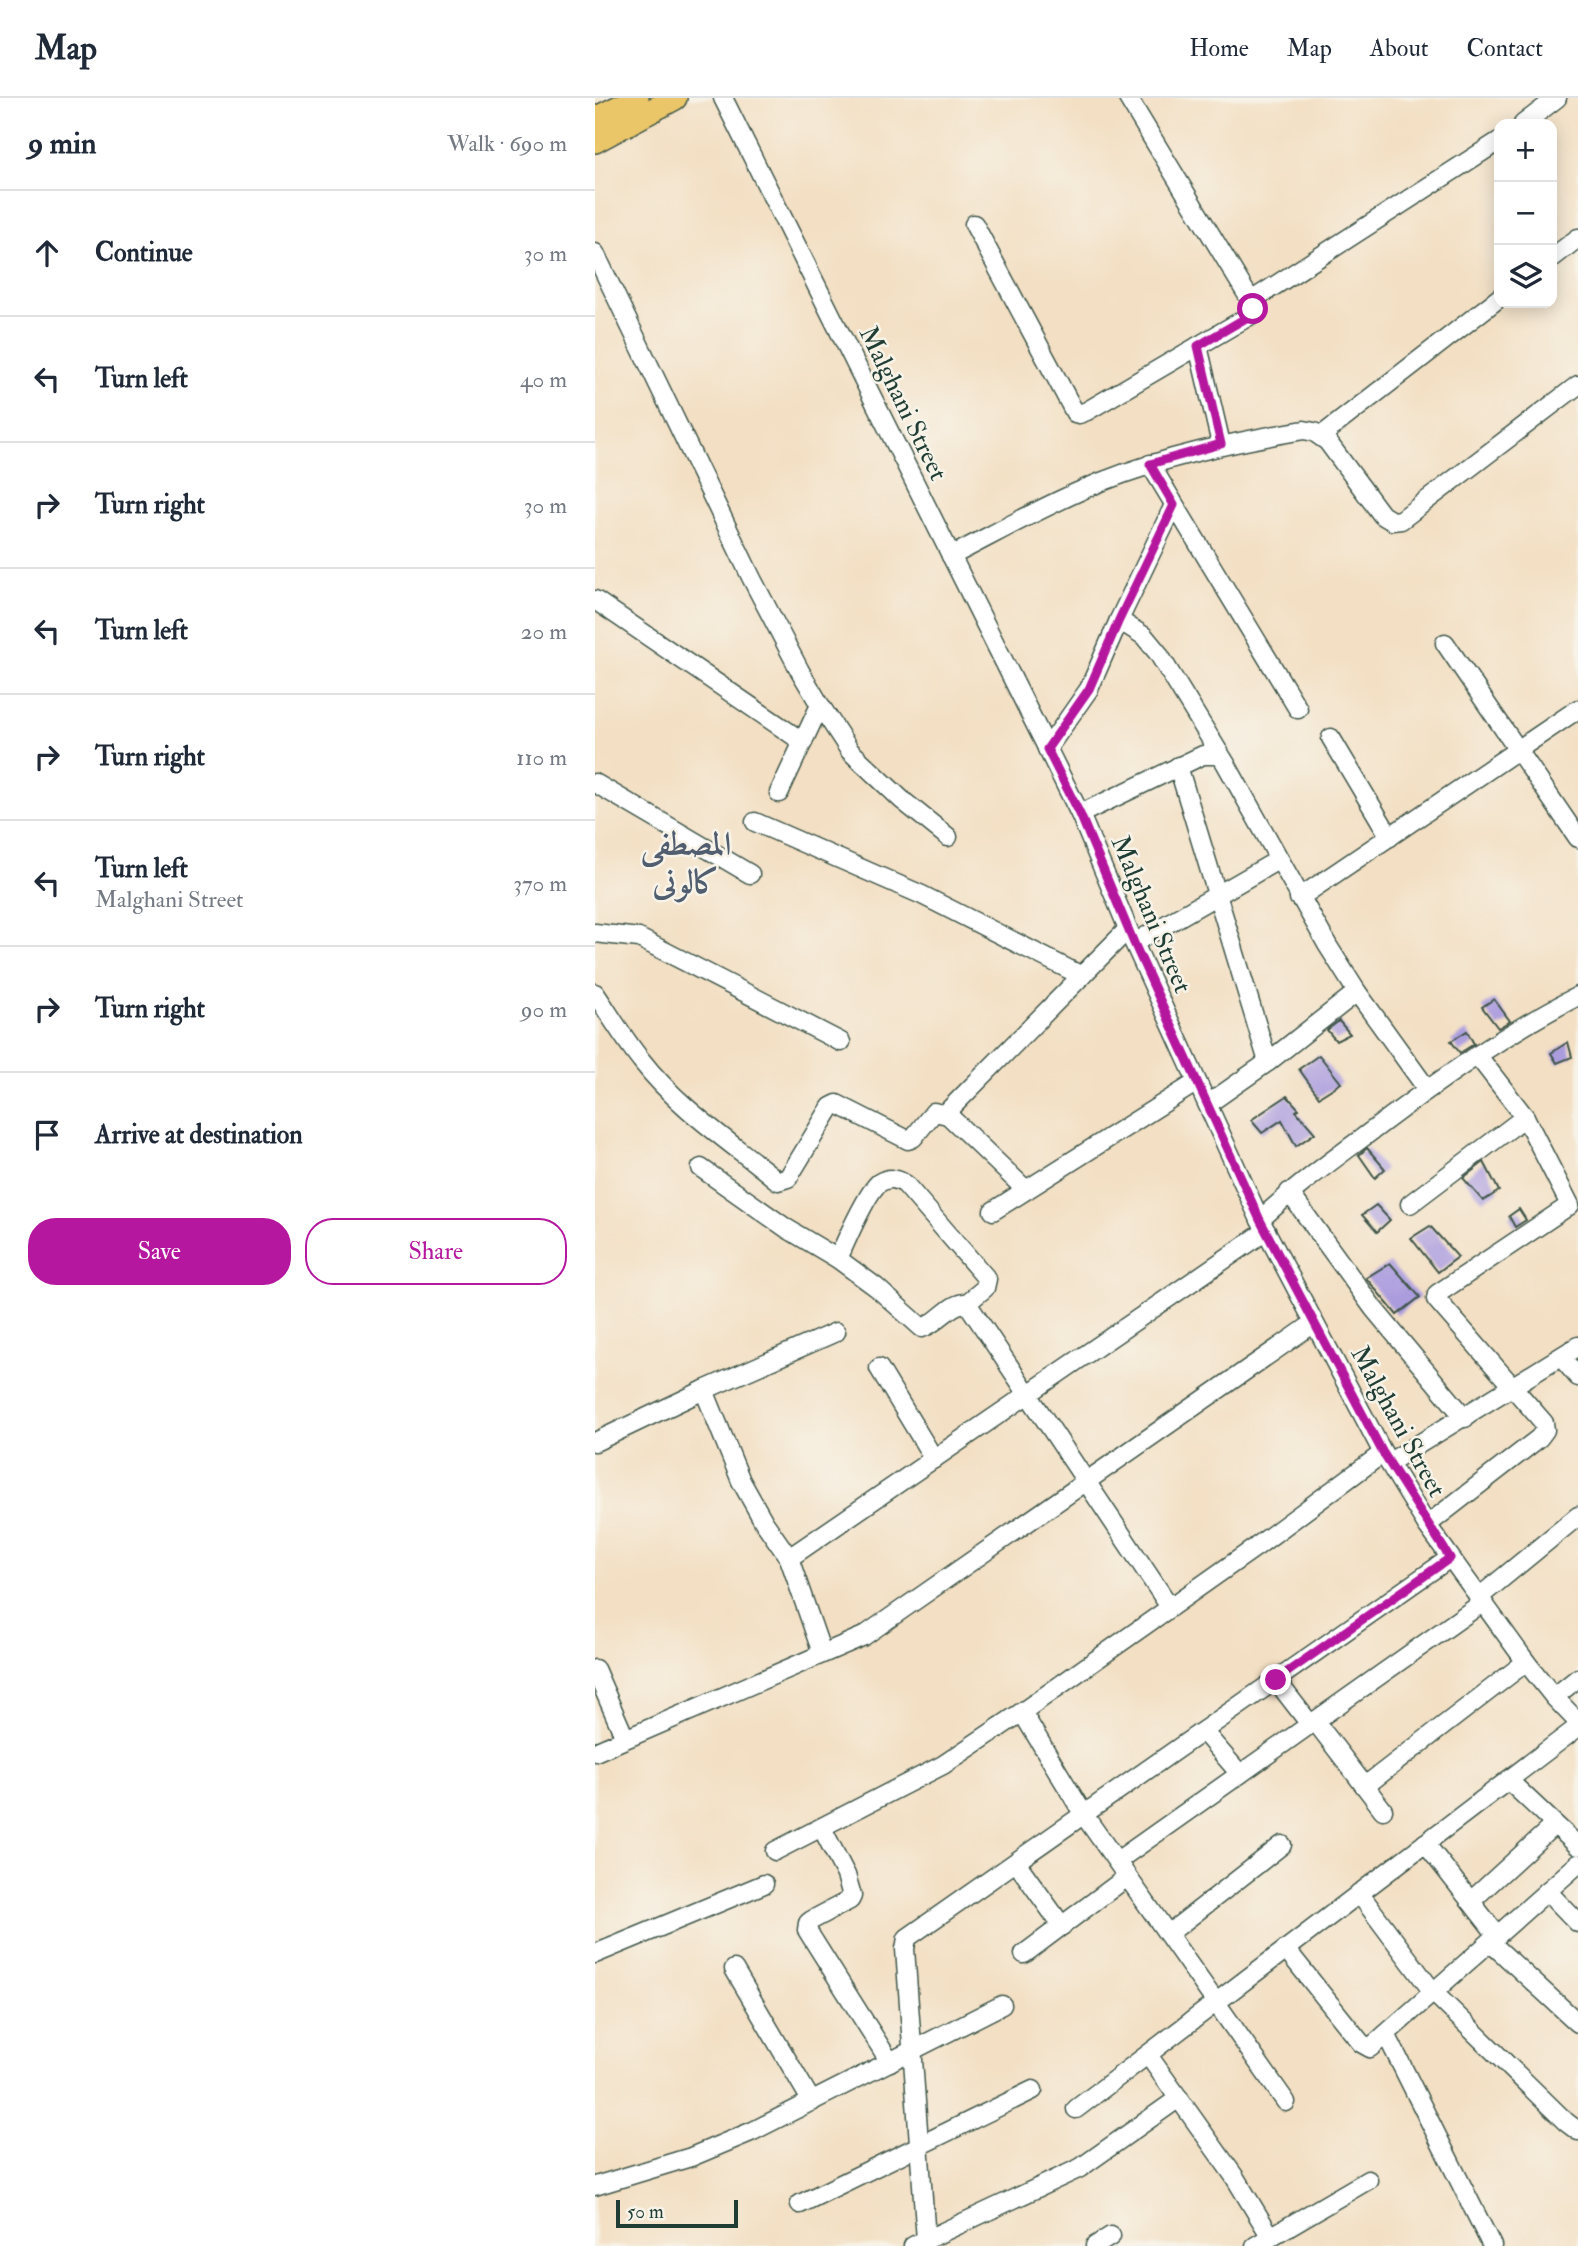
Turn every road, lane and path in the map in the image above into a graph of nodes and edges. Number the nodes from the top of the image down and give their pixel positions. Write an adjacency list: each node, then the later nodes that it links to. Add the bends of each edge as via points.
1 (637, 98): 6 (main road)
2 (675, 98): 8 (main road)
3 (723, 98): 22 (street, Malghani Street)
4 (1128, 98): 14 (street)
5 (1557, 98): 7 (street)
6 (595, 118)
7 (1530, 119)
8 (595, 141)
9 (1494, 144): 14 (street)
10 (974, 224): 16 (street, via 1075,413 1087,411)
11 (1578, 237): 13 (street)
12 (595, 253): 26 (street, via 752,579)
13 (1557, 254)
14 (1251, 301): 16 (street, via 1251,315)
15 (1494, 302): 18 (street)
16 (1198, 346): 19 (street)
17 (1578, 384): 18 (street, via 1401,520 1382,515)
18 (1321, 436): 19 (street, via 1304,429)
19 (1221, 444): 20 (street)
20 (1150, 464): 21 (street); 22 (street, via 1099,483)
21 (1174, 505): 24 (street); 27 (street)
22 (951, 556): 31 (street, Malghani Street)
23 (595, 600): 30 (street)
24 (1119, 620): 31 (street, via 1089,689); 33 (street, via 1144,636 1159,653)
25 (1445, 643): 32 (street)
26 (820, 705): 30 (street); 40 (street, via 850,751)
27 (1298, 709)
28 (1578, 709): 32 (street)
29 (1331, 738): 41 (street)
30 (803, 742): 36 (street)
31 (1047, 749): 37 (street, Malghani Street)
32 (1519, 750): 39 (street); 41 (street)
33 (1218, 755): 34 (street, via 1203,755); 42 (street)
34 (1178, 766): 37 (street); 44 (street)
35 (595, 783): 43 (street)
36 (779, 793)
37 (1080, 814): 47 (street, Malghani Street)
38 (755, 822): 48 (street, via 922,895)
39 (1577, 833)
40 (948, 836)
41 (1390, 837): 45 (street)
42 (1278, 860): 44 (street); 45 (street)
43 (750, 874)
44 (1218, 895): 47 (street); 54 (street)
45 (1299, 898): 49 (street)
46 (595, 933): 52 (street, via 639,938)
47 (1131, 936): 48 (street); 55 (street, Malghani Street)
48 (1082, 976): 58 (street)
49 (1357, 992): 54 (street); 56 (street)
50 (595, 993): 58 (street, via 664,1086 778,1181 788,1178 834,1104 908,1140 933,1112)
51 (1578, 996): 53 (street)
52 (841, 1042)
53 (1478, 1055): 56 (street); 59 (street)
54 (1268, 1062): 57 (street)
55 (1197, 1082): 57 (street, Malghani Street); 61 (street)
56 (1427, 1089): 62 (street)
57 (1208, 1104): 65 (street, Malghani Street)
58 (948, 1115): 61 (street)
59 (1525, 1117): 63 (street); 74 (street, via 1570,1205 1441,1290 1436,1299)
60 (701, 1168): 66 (street)
61 (1026, 1190): 64 (street)
62 (1289, 1192): 65 (street); 77 (street, via 1374,1309)
63 (1409, 1204)
64 (993, 1211)
65 (1263, 1225): 68 (street, Malghani Street); 76 (street)
66 (838, 1259): 67 (street, via 922,1328 959,1303); 67 (street, via 873,1188 898,1179 987,1279 985,1288)
67 (968, 1303): 76 (street)
68 (1314, 1323): 79 (street, Malghani Street); 81 (street)
69 (837, 1332): 75 (street)
70 (1578, 1346): 71 (street)
71 (1561, 1357): 73 (street); 74 (street)
72 (879, 1368): 80 (street)
73 (1578, 1377)
74 (1514, 1387): 77 (street); 82 (street, via 1545,1430)
75 (704, 1391): 78 (street); 84 (street, via 741,1481)
76 (1028, 1394): 80 (street); 81 (street)
77 (1465, 1418): 79 (street)
78 (595, 1442)
79 (1387, 1457): 82 (street, Malghani Street); 87 (street)
80 (934, 1459): 84 (street)
81 (1087, 1481): 87 (street); 88 (street, via 864,1636)
82 (1427, 1524): 85 (street, Malghani Street)
83 (1574, 1527): 86 (street)
84 (789, 1558): 88 (street)
85 (1450, 1558): 86 (street, Malghani Street); 92 (street)
86 (1480, 1600): 89 (street, Malghani Street); 95 (street)
87 (1170, 1607): 94 (street)
88 (822, 1653): 98 (street)
89 (1527, 1662): 93 (street, Malghani Street); 102 (street)
90 (595, 1669): 98 (street)
91 (1578, 1678): 93 (street)
92 (1276, 1680): 95 (street); 97 (street)
93 (1555, 1698): 96 (street, Malghani Street)
94 (1022, 1712): 104 (street); 106 (street, via 935,1769)
95 (1312, 1723): 100 (street); 102 (street)
96 (1578, 1724): 101 (street)
97 (1203, 1731): 100 (street); 104 (street)
98 (625, 1738): 99 (street)
99 (595, 1752)
100 (1240, 1774): 111 (street)
101 (1508, 1780): 105 (street); 107 (street)
102 (1365, 1786): 103 (street)
103 (1383, 1810)
104 (1084, 1815): 111 (street); 112 (street)
105 (1554, 1825): 109 (street); 118 (street)
106 (822, 1828): 110 (street); 134 (street, via 852,1896 808,1923 807,1930)
107 (1425, 1843): 117 (street); 118 (street)
108 (1282, 1845): 121 (street)
109 (1578, 1846)
110 (775, 1851)
111 (1117, 1861): 114 (street)
112 (1016, 1862): 120 (street); 132 (street, via 907,1938)
113 (1578, 1864): 116 (street)
114 (1127, 1877): 120 (street); 121 (street)
115 (764, 1884): 124 (street)
116 (1547, 1891): 119 (street); 122 (street)
117 (1359, 1893): 123 (street); 127 (street)
118 (1471, 1902): 122 (street)
119 (1578, 1923)
120 (1062, 1926): 125 (street)
121 (1168, 1934): 128 (street)
122 (1494, 1938): 127 (street); 130 (street)
123 (1286, 1949): 128 (street); 131 (street, via 1361,2043 1370,2049)
124 (595, 1954)
125 (1024, 1954)
126 (734, 1969): 137 (street)
127 (1433, 1992): 131 (street); 141 (street)
128 (1217, 2003): 133 (street); 138 (street)
129 (1002, 2005): 132 (street)
130 (1578, 2023)
131 (1386, 2034): 150 (street)
132 (912, 2051): 134 (street); 142 (street)
133 (1148, 2055): 136 (street); 140 (street)
134 (890, 2062): 137 (street)
135 (1033, 2090): 142 (street)
136 (1179, 2098): 147 (street, via 1234,2176); 148 (street, via 1080,2168)
137 (811, 2102): 144 (street, via 691,2157)
138 (1286, 2102)
139 (1578, 2107): 141 (street)
140 (1076, 2109)
141 (1572, 2127)
142 (919, 2146): 145 (street); 148 (street)
143 (1367, 2180): 147 (street)
144 (595, 2186)
145 (800, 2204)
146 (1111, 2236): 149 (street)
147 (1263, 2241)
148 (919, 2243)
149 (1095, 2246)
150 (1492, 2246)

